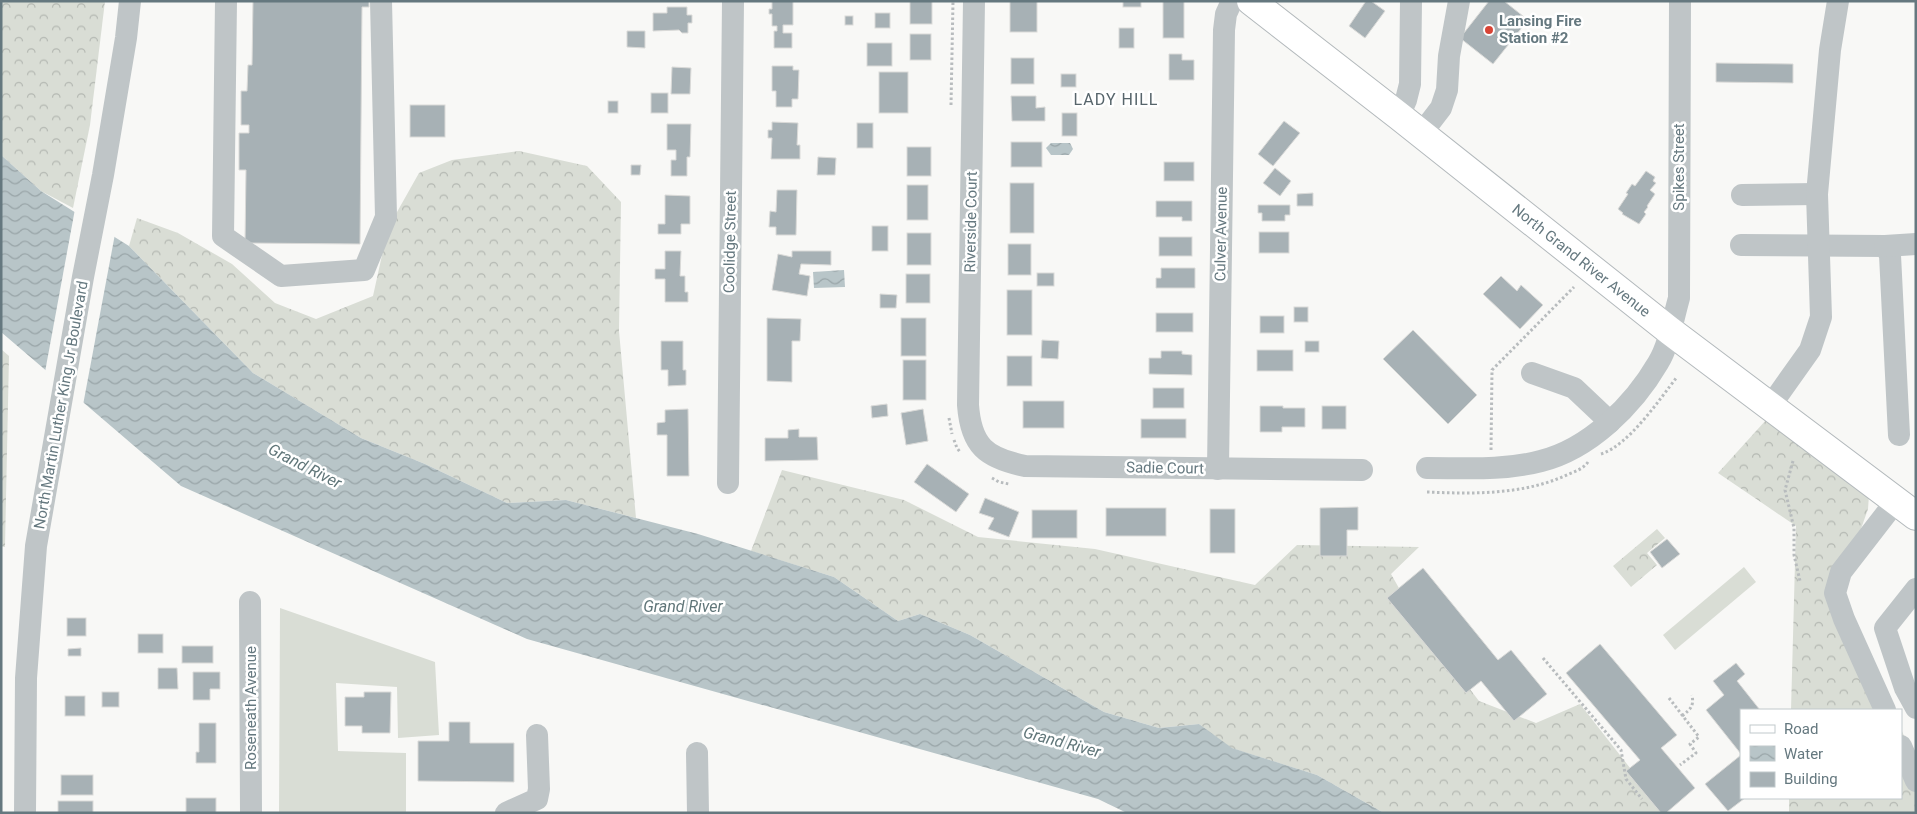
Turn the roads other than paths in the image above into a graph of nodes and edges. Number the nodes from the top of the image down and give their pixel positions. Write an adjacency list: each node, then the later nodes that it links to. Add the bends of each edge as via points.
1 (130, 1): 40 (street, North Martin Luther King Jr Boulevard, via 103,175 43,500 26,678)
2 (226, 1): 3 (street, via 223,236 281,276 364,270 386,217)
3 (381, 1)
4 (733, 1): 29 (street, Coolidge Street)
5 (974, 1): 25 (street, Riverside Court, via 968,405 969,421)
6 (1232, 1): 27 (street, Culver Avenue, via 1224,30)
7 (1251, 1): 12 (main road, North Grand River Avenue)
8 (1411, 1): 12 (street, via 1410,84)
9 (1459, 1): 13 (street, via 1449,56 1447,90 1440,108)
10 (1680, 1): 20 (street, Spikes Street, via 1679,298)
11 (1838, 1): 14 (street, via 1830,50)
12 (1400, 116): 13 (main road, North Grand River Avenue)
13 (1420, 134): 20 (main road, North Grand River Avenue)
14 (1817, 194): 15 (street); 18 (street)
15 (1742, 195)
16 (1916, 244): 19 (street)
17 (1741, 245): 18 (street)
18 (1819, 246): 19 (street); 22 (street, via 1821,317 1810,350)
19 (1884, 246): 24 (street, via 1890,255)
20 (1670, 331): 22 (main road, North Grand River Avenue); 23 (street, via 1659,362)
21 (1532, 374): 23 (street, via 1574,388)
22 (1771, 405): 30 (main road, North Grand River Avenue)
23 (1610, 422): 26 (street, via 1573,449 1542,461 1491,468)
24 (1899, 435)
25 (977, 440): 27 (street, Sadie Court, via 990,455 1026,466)
26 (1427, 468)
27 (1218, 469): 28 (street, Sadie Court)
28 (1362, 470)
29 (728, 483)
30 (1906, 508): 35 (street, via 1841,572 1835,593)
31 (1916, 589): 33 (street, via 1884,628)
32 (250, 602): 41 (street, Roseneath Avenue)
33 (1909, 671): 34 (street)
34 (1916, 708)
35 (1885, 709)
36 (537, 735): 42 (street, via 537,799)
37 (1902, 748): 39 (street)
38 (696, 753): 43 (street)
39 (1916, 781)
40 (25, 813)
41 (251, 813)
42 (506, 813)
43 (698, 813)

